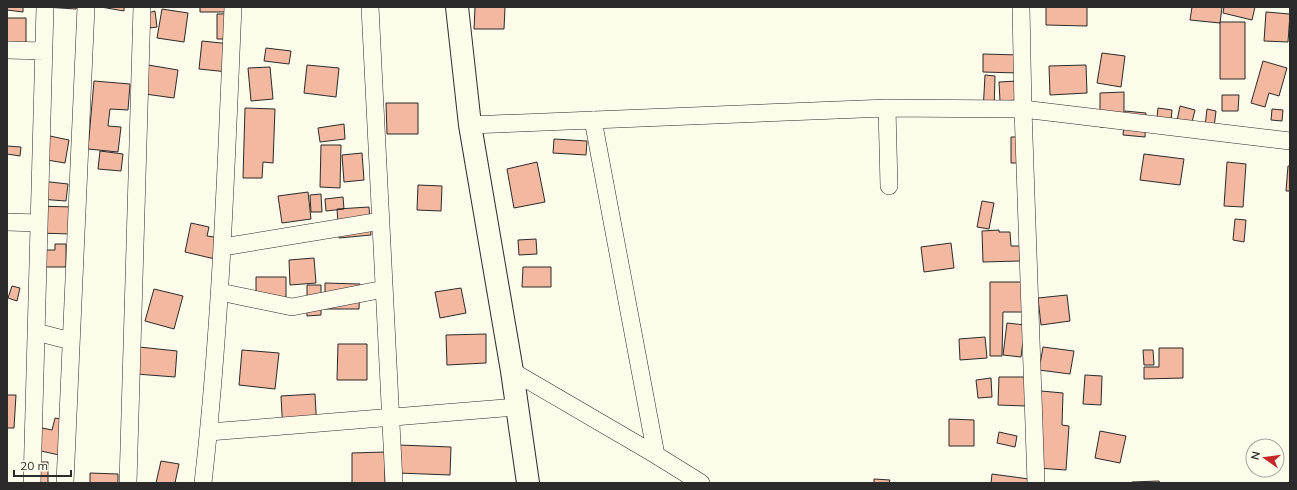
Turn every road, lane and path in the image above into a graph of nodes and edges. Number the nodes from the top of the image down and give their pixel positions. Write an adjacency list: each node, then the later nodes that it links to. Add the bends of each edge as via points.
1 (45, 7): 9 (street)
2 (86, 7): 23 (street)
3 (142, 7): 31 (street)
4 (233, 7): 19 (street)
5 (370, 7): 16 (street)
6 (457, 7): 13 (street)
7 (1021, 7): 11 (street)
8 (7, 50): 9 (street)
9 (44, 51): 18 (street)
10 (887, 108): 11 (street); 12 (street); 15 (street)
11 (1022, 109): 14 (street); 36 (street)
12 (593, 120): 13 (street); 28 (street)
13 (470, 126): 24 (street)
14 (1290, 141)
15 (889, 186)
16 (381, 221): 19 (street); 20 (street)
17 (7, 222): 18 (street)
18 (39, 223): 22 (street)
19 (223, 247): 21 (street)
20 (384, 289): 21 (street, via 292,307); 26 (street)
21 (220, 292): 27 (street)
22 (36, 332): 23 (street); 29 (street)
23 (71, 341): 30 (street)
24 (512, 371): 25 (street); 28 (street)
25 (517, 407): 26 (street); 34 (street)
26 (390, 417): 27 (street); 33 (street)
27 (209, 432): 32 (street)
28 (656, 455): 35 (street)
29 (32, 483)
30 (65, 483)
31 (128, 483)
32 (203, 483)
33 (394, 483)
34 (528, 483)
35 (701, 483)
36 (1036, 483)

